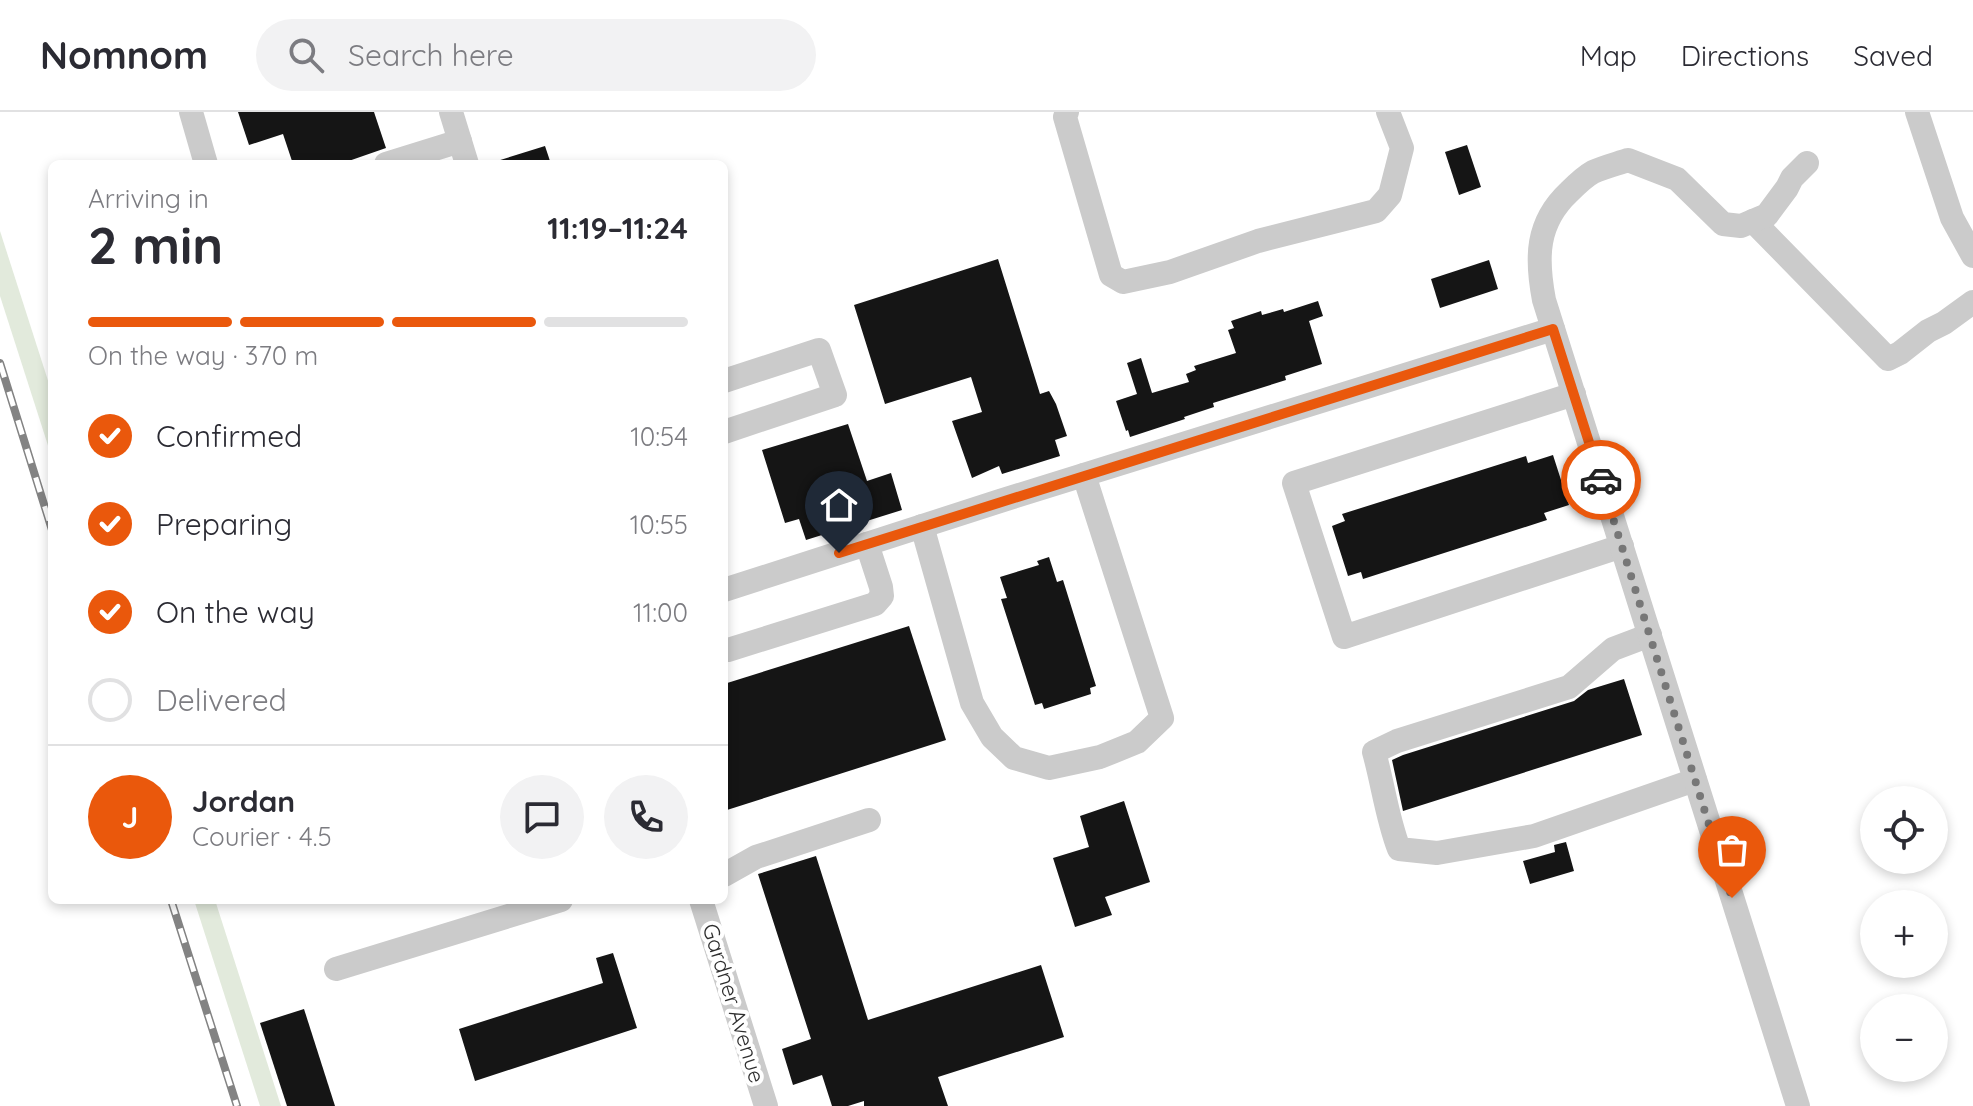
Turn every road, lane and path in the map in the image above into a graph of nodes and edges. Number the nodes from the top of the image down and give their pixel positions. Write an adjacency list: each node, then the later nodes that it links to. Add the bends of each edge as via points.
1 (191, 112): 7 (street)
2 (451, 112): 6 (street)
3 (1067, 112): 4 (street, via 1111,275 1123,282 1376,211 1390,195 1402,148)
4 (1388, 112)
5 (1917, 112): 12 (street, via 1952,218)
6 (460, 141): 8 (street); 9 (street)
7 (205, 160)
8 (399, 160)
9 (466, 160)
10 (1807, 163): 11 (street, via 1767,215)
11 (1753, 221): 13 (street, via 1888,359); 14 (street, via 1723,224 1677,179 1628,160 1593,173 1563,197 1541,236 1539,269)
12 (1973, 256)
13 (1973, 302)
14 (1553, 329): 16 (street); 18 (street)
15 (728, 380): 17 (street, via 819,350 835,395)
16 (1574, 394): 21 (street); 21 (street, via 1294,483 1344,637)
17 (728, 431)
18 (1084, 475): 19 (street); 19 (street, via 1162,718 1137,742 1100,757 1049,768 1014,758 992,737 972,703)
19 (922, 526): 20 (street)
20 (867, 544): 22 (street); 24 (street, via 881,587 875,604)
21 (1622, 546): 23 (street)
22 (728, 589)
23 (1650, 635): 25 (street); 25 (street, via 1613,649 1569,687 1374,752 1390,825 1399,849 1437,853 1534,836)
24 (728, 650)
25 (1695, 780): 32 (street)
26 (869, 820): 27 (street, via 756,857)
27 (728, 873)
28 (548, 904): 30 (street)
29 (702, 904): 31 (street, Gardner Avenue)
30 (336, 969)
31 (766, 1106)
32 (1798, 1106)

